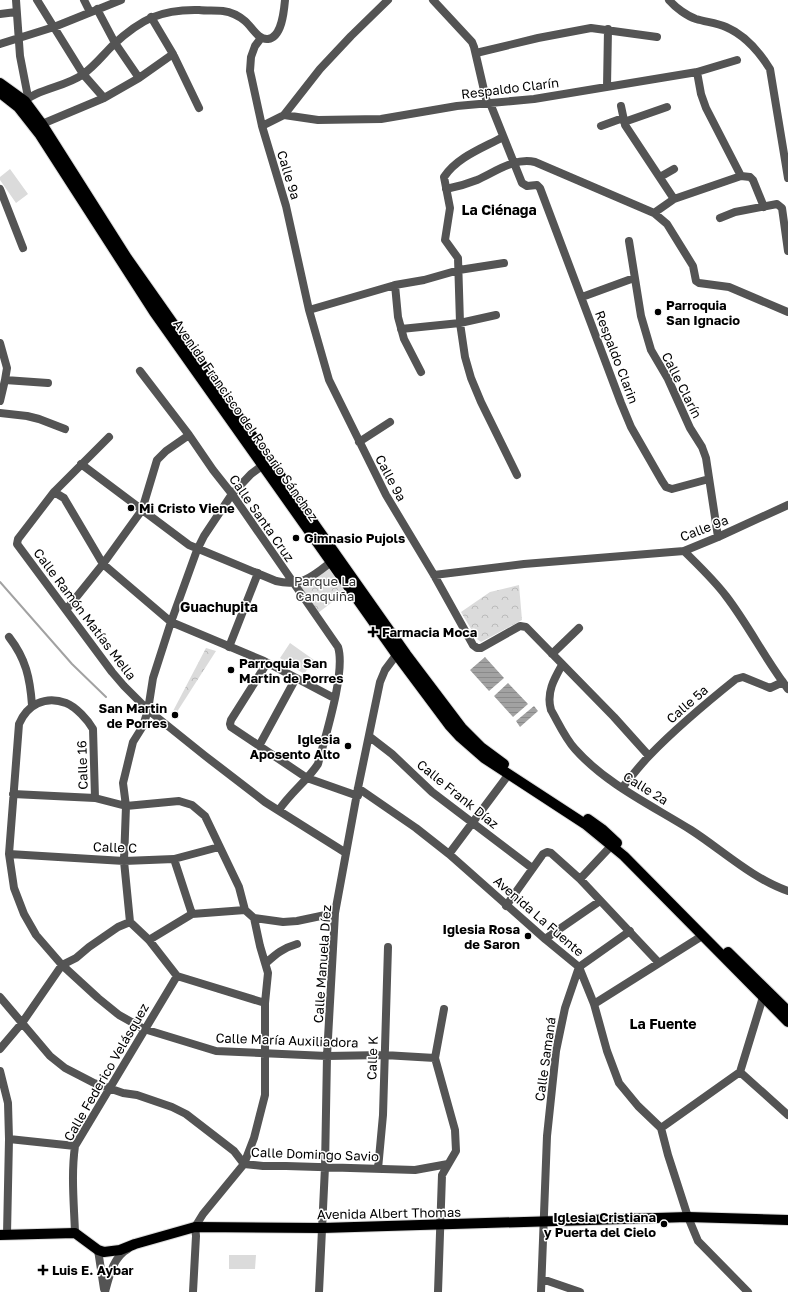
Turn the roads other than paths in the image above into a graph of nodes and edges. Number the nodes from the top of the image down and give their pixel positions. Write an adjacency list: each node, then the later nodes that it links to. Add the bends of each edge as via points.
1 (16, 0): 10 (street)
2 (37, 0): 13 (street)
3 (84, 0): 9 (street)
4 (121, 0): 9 (street)
5 (285, 0): 17 (street, via 280,29 271,38)
6 (388, 0): 35 (street, via 320,68)
7 (433, 0): 20 (street, via 472,42)
8 (669, 0): 45 (street, via 674,6 695,18 736,32 762,56 770,69)
9 (93, 11): 13 (street); 18 (street)
10 (16, 12): 11 (street); 16 (street)
11 (0, 14)
12 (151, 17): 17 (street, via 181,10 229,12 246,22); 18 (street); 21 (street)
13 (54, 27): 16 (street); 24 (street)
14 (608, 29): 15 (street); 20 (street, via 591,28); 27 (street)
15 (657, 37)
16 (18, 38): 19 (street); 30 (street)
17 (261, 38): 38 (street, Calle 9a, via 251,57 250,71)
18 (115, 43): 24 (street); 25 (street)
19 (0, 44)
20 (476, 53): 31 (street)
21 (173, 54): 25 (street); 34 (street)
22 (736, 60): 23 (street, Respaldo Clarín)
23 (697, 72): 27 (street, Respaldo Clarín); 43 (street, via 700,94)
24 (83, 74): 29 (street); 30 (street)
25 (139, 78): 29 (street)
26 (0, 83): 30 (main road, Avenida Francisco del Rosario Sánchez)
27 (607, 87): 31 (street, Respaldo Clarín, via 534,99)
28 (0, 92): 30 (main road, Avenida Francisco del Rosario Sánchez)
29 (104, 98): 37 (street)
30 (24, 102): 37 (main road, Avenida Francisco del Rosario Sánchez); 51 (main road, Avenida Francisco del Rosario Sánchez, via 40,135)
31 (488, 103): 35 (street, Respaldo Clarín, via 382,119 318,120); 40 (street)
32 (621, 106): 36 (street)
33 (667, 107): 36 (street)
34 (199, 108)
35 (284, 115): 38 (street)
36 (623, 120): 39 (street); 44 (street)
37 (42, 124): 51 (main road, Avenida Francisco del Rosario Sánchez)
38 (262, 126): 62 (street, Calle 9a, via 286,206)
39 (601, 126)
40 (503, 137): 41 (street); 47 (street, via 454,165 444,177)
41 (514, 163): 47 (street, via 475,181); 52 (street, via 522,160 536,162); 61 (street, Respaldo Clarin, via 522,183 527,186 537,185 540,188)
42 (674, 169): 44 (street)
43 (741, 176): 48 (street); 50 (street, via 753,180)
44 (660, 178): 48 (street)
45 (788, 178)
46 (0, 189): 49 (street)
47 (446, 189): 58 (street, via 450,208 445,240 458,258)
48 (674, 199): 52 (street)
49 (3, 205): 55 (street)
50 (764, 207): 53 (street, via 735,212); 56 (street, via 777,204 782,208)
51 (94, 212): 79 (main road, Avenida Francisco del Rosario Sánchez, via 124,260)
52 (654, 213): 63 (street, via 667,224 693,266 697,282 729,287)
53 (720, 218)
54 (629, 241): 59 (street, Calle Clarín)
55 (23, 248)
56 (788, 251)
57 (504, 263): 58 (street)
58 (459, 270): 60 (street); 65 (street)
59 (634, 278): 61 (street); 82 (street, Calle Clarín, via 651,350 702,447)
60 (395, 285): 62 (street); 66 (street)
61 (582, 297): 82 (street, Respaldo Clarin, via 623,409 666,487 672,489)
62 (309, 310): 78 (street, Calle 9a, via 329,380)
63 (788, 312)
64 (496, 315): 65 (street)
65 (460, 323): 66 (street); 81 (street, via 471,378)
66 (401, 329): 69 (street)
67 (0, 346): 70 (street, via 7,368)
68 (140, 371): 76 (street, Calle Santa Cruz)
69 (421, 372)
70 (6, 380): 71 (street); 72 (street)
71 (48, 383)
72 (0, 401)
73 (0, 413): 75 (street, via 39,418)
74 (390, 422): 78 (street)
75 (65, 429)
76 (189, 434): 84 (street, Calle Santa Cruz); 86 (street, via 158,460)
77 (110, 437): 80 (street, Calle Ramón Matías Mella)
78 (358, 442): 93 (street, Calle 9a)
79 (266, 463): 84 (street); 90 (main road, Avenida Francisco del Rosario Sánchez); 100 (main road, Avenida Francisco del Rosario Sánchez)
80 (82, 464): 83 (street, Calle Ramón Matías Mella); 86 (street)
81 (517, 474)
82 (709, 479): 87 (street, Calle Clarín)
83 (54, 492): 91 (street, via 64,498); 95 (street, Calle Ramón Matías Mella, via 17,541)
84 (232, 494): 88 (street); 94 (street, Calle Santa Cruz)
85 (788, 505): 87 (street, Calle 9a)
86 (142, 510): 88 (street); 91 (street)
87 (718, 538): 89 (street, Calle 9a)
88 (197, 550): 92 (street); 96 (street)
89 (684, 551): 93 (street, Calle 9a, via 524,564); 105 (street, via 726,595)
90 (331, 562): 94 (street, via 310,579); 100 (main road, Avenida Francisco del Rosario Sánchez)
91 (103, 564): 95 (street); 96 (street)
92 (258, 573): 94 (street, via 276,581); 99 (street)
93 (434, 575): 101 (street, via 473,646 482,648 523,626)
94 (293, 582): 106 (street, Calle Santa Cruz, via 338,647 340,670)
95 (66, 610): 108 (street, Calle Ramón Matías Mella, via 112,672)
96 (171, 622): 99 (street); 108 (street, via 153,678)
97 (578, 628): 101 (street)
98 (9, 637): 107 (street, via 17,647 27,670)
99 (229, 647): 102 (street)
100 (399, 651): 109 (street, Calle Manuela Díez, via 385,670 380,682); 112 (main road, Avenida Francisco del Rosario Sánchez, via 460,737 484,758); 154 (main road, Avenida Francisco del Rosario Sánchez, via 471,738 502,763 602,829 654,877)
101 (552, 654): 103 (street)
102 (267, 663): 104 (street); 110 (street, Avenida La Fuente, via 230,724)
103 (562, 665): 111 (street); 114 (street, Calle 2a, via 550,691 551,710 574,748)
104 (296, 678): 106 (street); 110 (street)
105 (785, 685): 111 (street, Calle 5a, via 770,688 740,677 693,714)
106 (334, 698): 113 (street, Calle Santa Cruz, via 318,764)
107 (32, 705): 116 (street, via 18,724); 117 (street, Calle 16, via 53,700 67,703 88,721 93,729)
108 (148, 710): 118 (street, via 143,726 133,742 123,783); 119 (street, Calle Ramón Matías Mella, via 238,782)
109 (370, 737): 115 (street, Calle Manuela Díez); 120 (street, Calle Frank Díaz, via 432,792)
110 (259, 746): 113 (street, Avenida La Fuente)
111 (649, 756): 114 (street, Calle 5a)
112 (509, 774): 120 (street); 121 (main road, Avenida Francisco del Rosario Sánchez, via 585,824)
113 (307, 778): 115 (street, Avenida La Fuente); 119 (street, Calle Santa Cruz)
114 (622, 788): 130 (street, Calle 2a, via 692,831 768,883)
115 (358, 792): 123 (street, Calle Manuela Díez); 125 (street, Avenida La Fuente, via 416,828)
116 (13, 794): 117 (street); 124 (street, Calle María Auxiliadora)
117 (95, 798): 118 (street)
118 (126, 806): 122 (street, via 179,801 192,805 205,816); 127 (street)
119 (279, 810): 123 (street, Calle Ramón Matías Mella)
120 (472, 822): 125 (street); 128 (street, Calle Frank Díaz)
121 (611, 846): 129 (street); 139 (main road, Avenida Francisco del Rosario Sánchez, via 624,856)
122 (219, 847): 126 (street, Calle C); 133 (street, via 239,887)
123 (346, 853): 134 (street, Calle Manuela Díez)
124 (9, 854): 127 (street, Calle C); 146 (street, Calle María Auxiliadora, via 14,888 24,914 36,935)
125 (449, 854): 132 (street, Avenida La Fuente)
126 (174, 859): 127 (street, Calle C); 135 (street)
127 (124, 861): 137 (street)
128 (532, 868): 129 (street, via 547,852); 132 (street)
129 (580, 879): 131 (street)
130 (788, 891)
131 (600, 901): 138 (street); 140 (street)
132 (506, 906): 140 (street, Avenida La Fuente)
133 (245, 910): 135 (street); 136 (street)
134 (335, 913): 136 (street, via 283,922); 161 (street, Calle Manuela Díez)
135 (192, 914): 141 (street)
136 (254, 918): 144 (street)
137 (130, 922): 141 (street); 146 (street, via 118,927 76,958)
138 (630, 931): 145 (street); 147 (street)
139 (702, 936): 145 (street); 150 (main road, Avenida Francisco del Rosario Sánchez)
140 (545, 939): 147 (street, Avenida La Fuente)
141 (149, 940): 148 (street)
142 (297, 944): 144 (street, via 277,952)
143 (388, 947): 160 (street, Calle K)
144 (266, 963): 151 (street, via 268,973)
145 (659, 963): 152 (street)
146 (62, 965): 156 (street); 157 (street, Calle María Auxiliadora, via 98,998)
147 (579, 967): 152 (street, Avenida La Fuente); 175 (street, Calle Samaná, via 565,1008 556,1051 547,1136)
148 (176, 976): 151 (street); 157 (street, Calle Federico Velásquez)
149 (0, 997): 156 (street, Calle Domingo Savio)
150 (763, 998): 155 (main road, Avenida Francisco del Rosario Sánchez); 164 (street)
151 (264, 1004): 159 (street)
152 (594, 1004): 167 (street, Avenida La Fuente, via 619,1083)
153 (444, 1009): 162 (street)
154 (788, 1011)
155 (788, 1022)
156 (22, 1023): 158 (street); 165 (street, Calle Domingo Savio, via 50,1056 65,1068 87,1080)
157 (144, 1029): 159 (street, Calle María Auxiliadora, via 216,1051); 165 (street, Calle Federico Velásquez)
158 (0, 1049)
159 (265, 1053): 161 (street, Calle María Auxiliadora); 170 (street, via 265,1095)
160 (384, 1055): 161 (street, Calle María Auxiliadora); 162 (street, Calle María Auxiliadora); 173 (street, Calle K, via 383,1115)
161 (327, 1056): 172 (street, Calle Manuela Díez)
162 (435, 1058): 171 (street, via 455,1130 456,1151)
163 (0, 1071): 168 (street, via 8,1103)
164 (740, 1072): 166 (street); 167 (street)
165 (109, 1087): 169 (street, Calle Federico Velásquez); 170 (street, Calle Domingo Savio, via 123,1093 156,1100 186,1114 234,1151)
166 (788, 1115)
167 (661, 1128): 174 (street)
168 (9, 1139): 169 (street); 181 (street)
169 (75, 1146): 180 (street, Calle Federico Velásquez)
170 (244, 1164): 172 (street, Calle Domingo Savio); 178 (street)
171 (448, 1164): 173 (street, Calle Domingo Savio, via 415,1170); 177 (street, via 442,1175)
172 (325, 1166): 173 (street, Calle Domingo Savio); 179 (street, Calle Manuela Díez)
173 (378, 1169)
174 (688, 1217): 175 (main road, Avenida Albert Thomas); 176 (main road, Avenida Albert Thomas); 191 (street, via 698,1241)
175 (543, 1220): 177 (main road, Avenida Albert Thomas); 184 (street, Calle Samaná)
176 (788, 1220)
177 (440, 1225): 179 (main road, Avenida Albert Thomas); 188 (street)
178 (195, 1227): 179 (main road, Avenida Albert Thomas); 182 (main road, Avenida Albert Thomas); 186 (street)
179 (322, 1228): 187 (street, Calle Manuela Díez)
180 (75, 1233): 181 (main road); 183 (main road)
181 (4, 1235)
182 (135, 1244): 183 (main road, Avenida Albert Thomas, via 112,1251); 185 (street, via 123,1251 112,1267)
183 (98, 1250): 185 (street)
184 (542, 1279): 189 (street, Calle Samaná); 190 (street)
185 (105, 1292)
186 (192, 1292)
187 (319, 1292)
188 (438, 1292)
189 (541, 1292)
190 (580, 1292)
191 (748, 1292)

